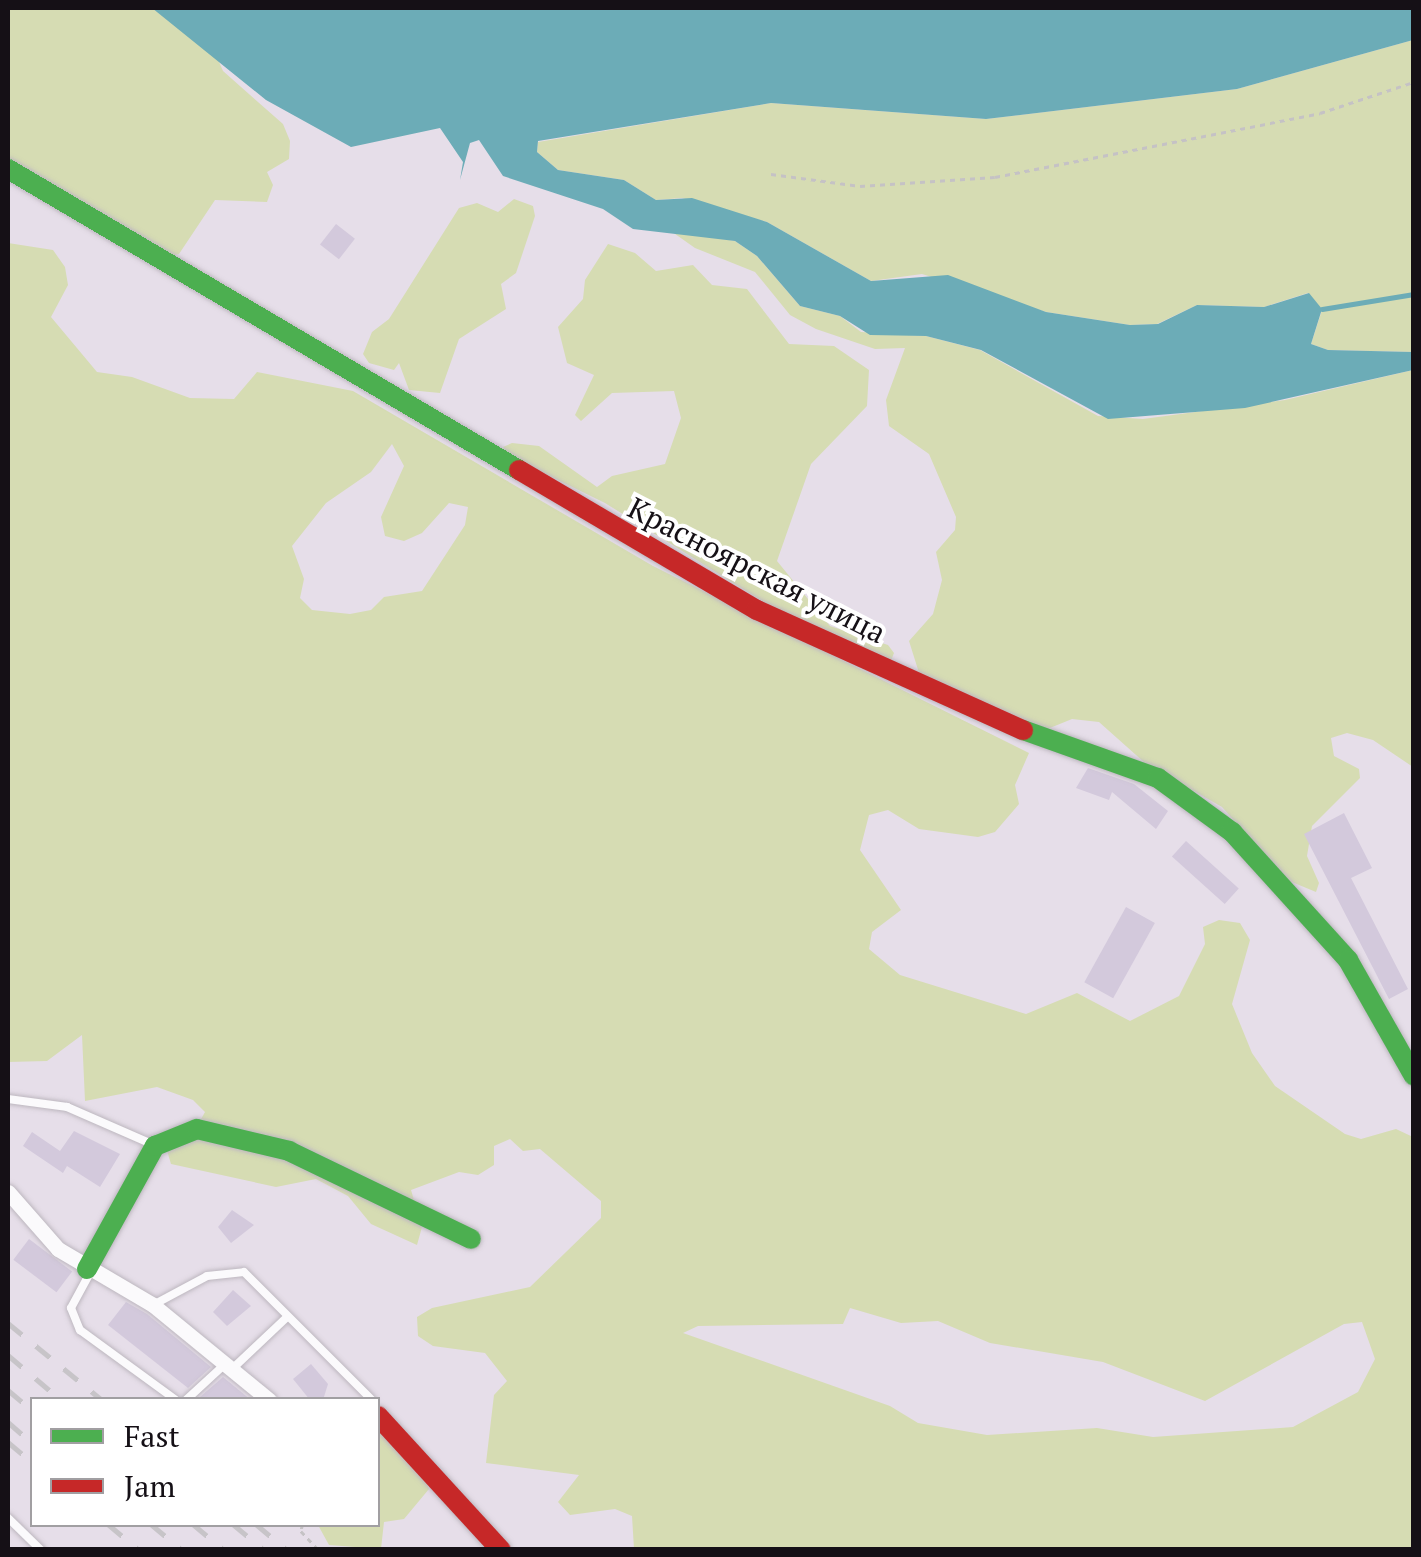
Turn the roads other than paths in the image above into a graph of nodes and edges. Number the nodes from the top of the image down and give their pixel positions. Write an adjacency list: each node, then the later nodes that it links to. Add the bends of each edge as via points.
1 (8, 169): 2 (street, Красноярская улица, via 742,602 1013,727 1158,778 1232,832 1348,960)
2 (1414, 1076)
3 (8, 1099): 4 (lane, via 67,1108)
4 (155, 1146): 6 (street, via 197,1129 290,1150); 7 (street)
5 (8, 1192): 7 (street, via 58,1250)
6 (471, 1240)
7 (89, 1270): 8 (street); 11 (lane, via 71,1308 80,1330)
8 (153, 1306): 9 (lane, via 226,1270 244,1272); 10 (street)
9 (287, 1316): 10 (lane); 14 (lane, via 355,1376)
10 (227, 1368): 12 (lane); 13 (street)
11 (172, 1397)
12 (190, 1397)
13 (265, 1397)
14 (368, 1397)
15 (380, 1414): 20 (street)
16 (8, 1518): 17 (lane)
17 (16, 1525): 18 (lane); 19 (lane)
18 (8, 1536)
19 (41, 1550)
20 (501, 1550)

